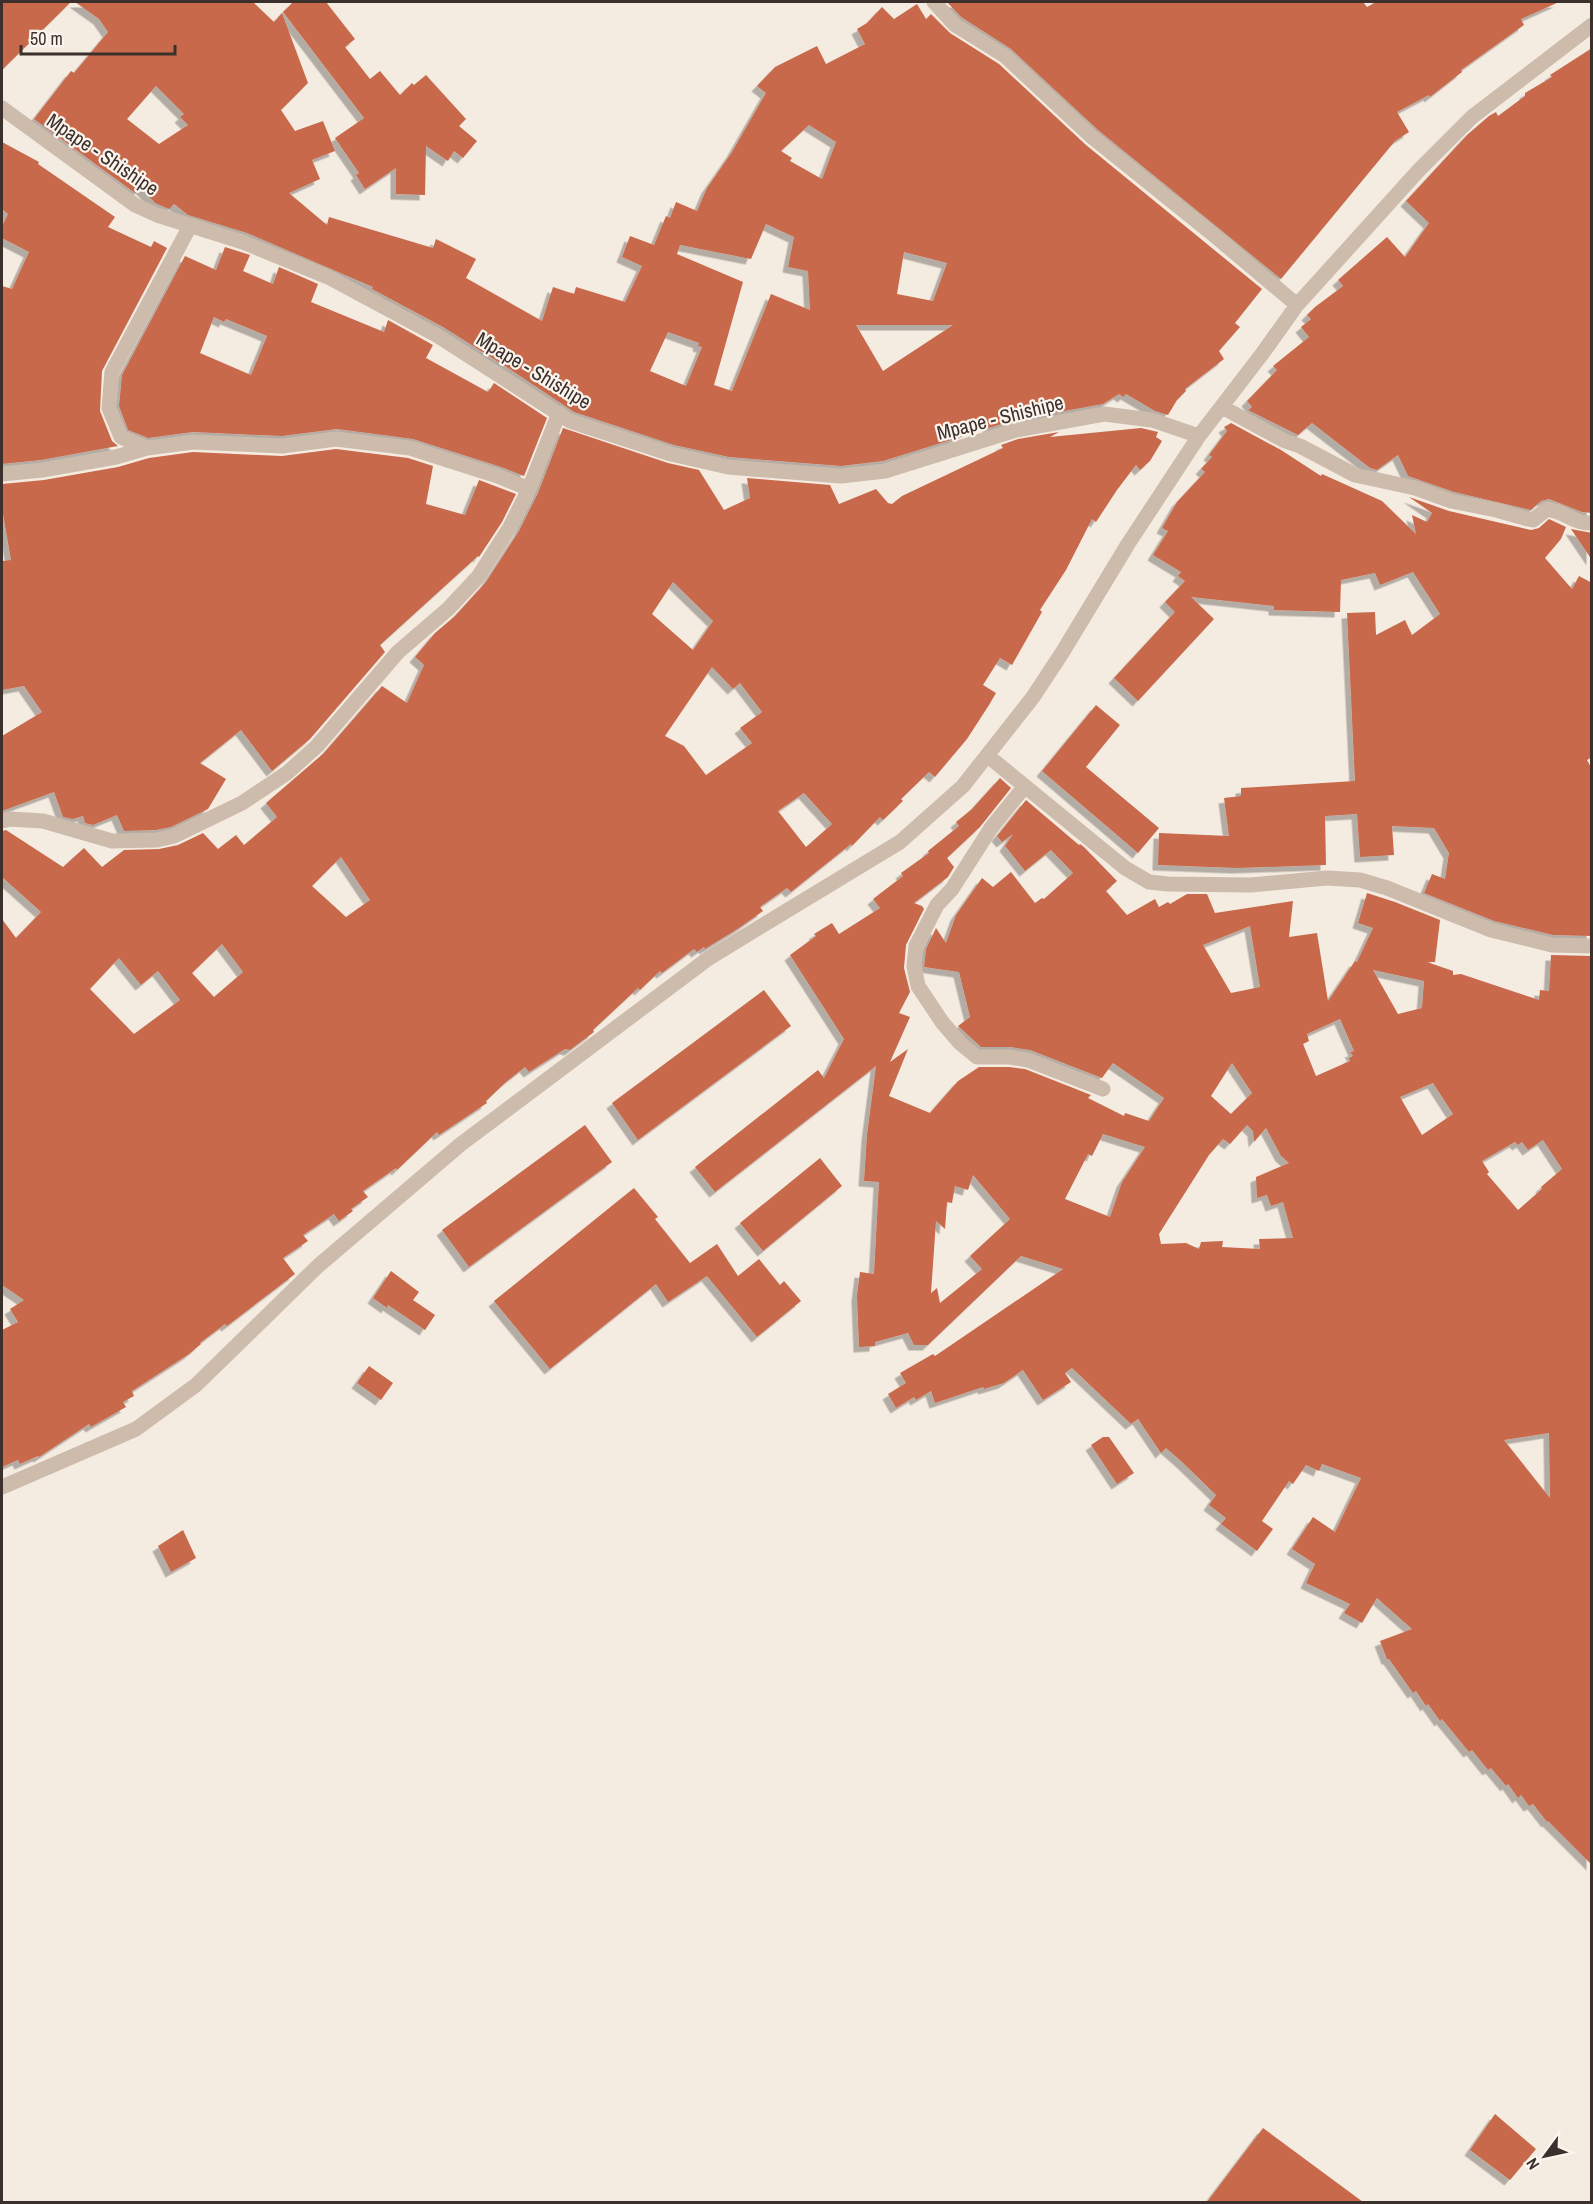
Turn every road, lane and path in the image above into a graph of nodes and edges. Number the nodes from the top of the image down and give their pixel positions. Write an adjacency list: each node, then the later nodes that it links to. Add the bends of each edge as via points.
1 (934, 2): 5 (street, via 955,25 1011,61 1092,137)
2 (1592, 26): 5 (street, via 1472,117)
3 (2, 108): 4 (street, Mpape - Shishipe, via 135,205)
4 (190, 226): 7 (street, Mpape - Shishipe, via 243,242 328,277 438,336); 9 (street, via 112,372 109,408 121,437)
5 (1297, 305): 6 (street)
6 (1222, 407): 8 (street); 12 (street, via 1354,475 1528,519 1533,520 1547,509 1582,524)
7 (559, 413): 8 (street, Mpape - Shishipe, via 570,421 670,454 728,467 841,476 885,471 1016,430 1104,414 1152,420); 11 (street)
8 (1199, 436): 13 (street, via 1033,697)
9 (147, 448): 10 (street); 11 (street, via 193,442 282,446 336,439 362,441 410,448)
10 (2, 474)
11 (529, 489): 15 (street, via 494,555 467,591 398,652 317,746 287,773 242,803 174,837 157,840 112,841 43,821)
12 (1592, 523)
13 (988, 756): 14 (street); 18 (street, via 963,786 900,842 709,958 461,1144 318,1266 195,1384 136,1429)
14 (1025, 786): 16 (street, via 1125,868 1149,882 1251,885 1328,878 1360,880 1491,930 1552,945); 17 (street, via 991,828 924,928 916,946 918,986 942,1023 977,1057 1028,1060)
15 (2, 821)
16 (1592, 946)
17 (1103, 1089)
18 (2, 1487)

